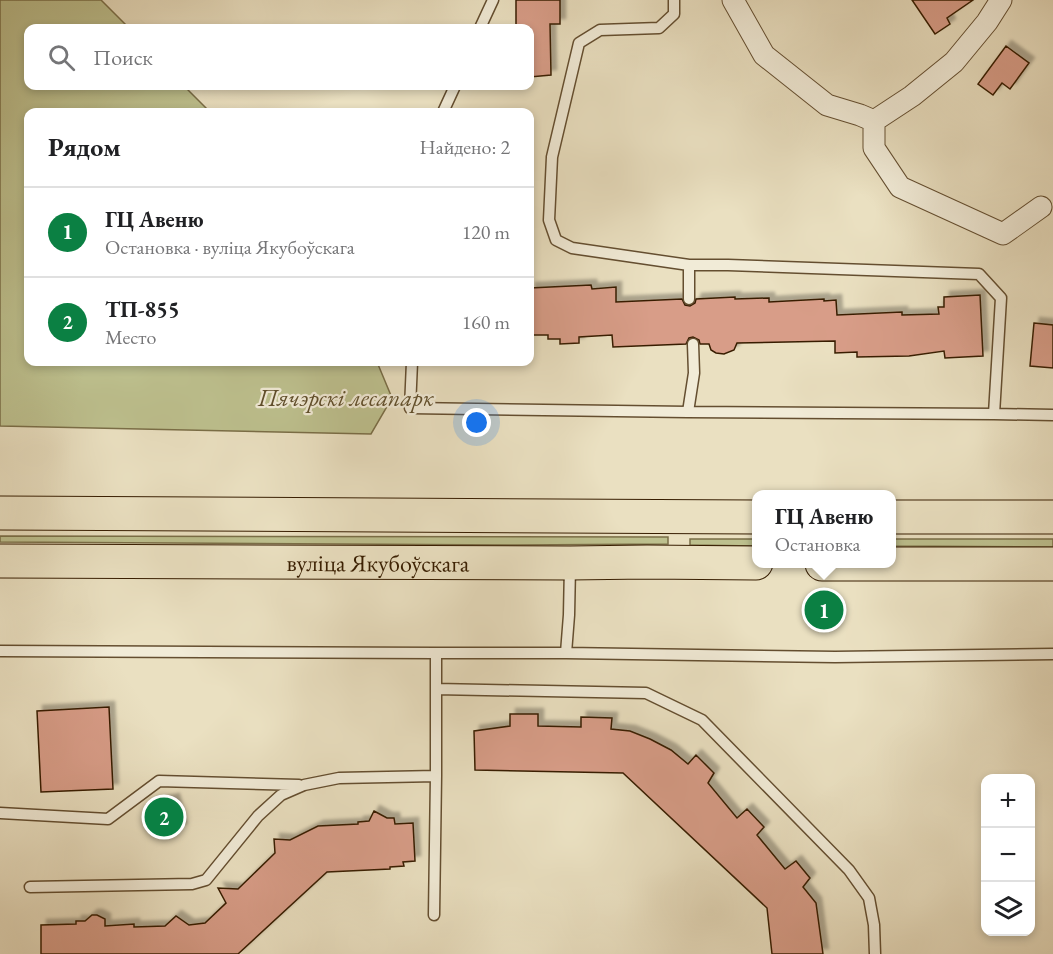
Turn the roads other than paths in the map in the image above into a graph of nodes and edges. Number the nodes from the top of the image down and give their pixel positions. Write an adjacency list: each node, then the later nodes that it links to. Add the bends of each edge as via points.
1 (493, 0): 5 (lane)
2 (674, 0): 10 (lane, via 674,14 659,28 600,30 579,43 552,157 549,220 556,240 572,248)
3 (733, 0): 8 (street, via 764,55 827,105)
4 (1000, 0): 8 (street, via 954,62)
5 (482, 24)
6 (452, 90): 7 (lane)
7 (445, 108)
8 (874, 121): 9 (street, via 874,148 900,188 1003,234)
9 (1041, 207)
10 (689, 265): 11 (lane); 15 (lane, via 979,274 1001,298)
11 (689, 299)
12 (693, 344): 14 (lane, via 694,373)
13 (412, 366): 14 (lane, via 410,408)
14 (688, 412): 15 (lane)
15 (994, 414): 16 (lane)
16 (1053, 415)
17 (0, 513): 18 (main road, вуліца Якубоўскага)
18 (752, 517)
19 (896, 517): 20 (main road)
20 (1053, 517)
21 (0, 561): 22 (main road, вуліца Якубоўскага)
22 (570, 563): 23 (main road, вуліца Якубоўскага); 28 (lane)
23 (752, 563)
24 (896, 564): 25 (main road)
25 (1053, 564)
26 (0, 651): 27 (lane)
27 (436, 653): 28 (lane); 30 (lane)
28 (566, 653): 29 (lane, via 835,657)
29 (1053, 654)
30 (436, 689): 31 (lane); 36 (lane, via 646,693 702,720 849,870 869,898)
31 (436, 776): 32 (lane, via 339,778); 35 (lane)
32 (304, 785): 33 (lane, via 159,780 108,819); 34 (lane, via 281,795 258,816 206,880 192,884)
33 (0, 813)
34 (30, 887)
35 (434, 915)
36 (875, 954)

